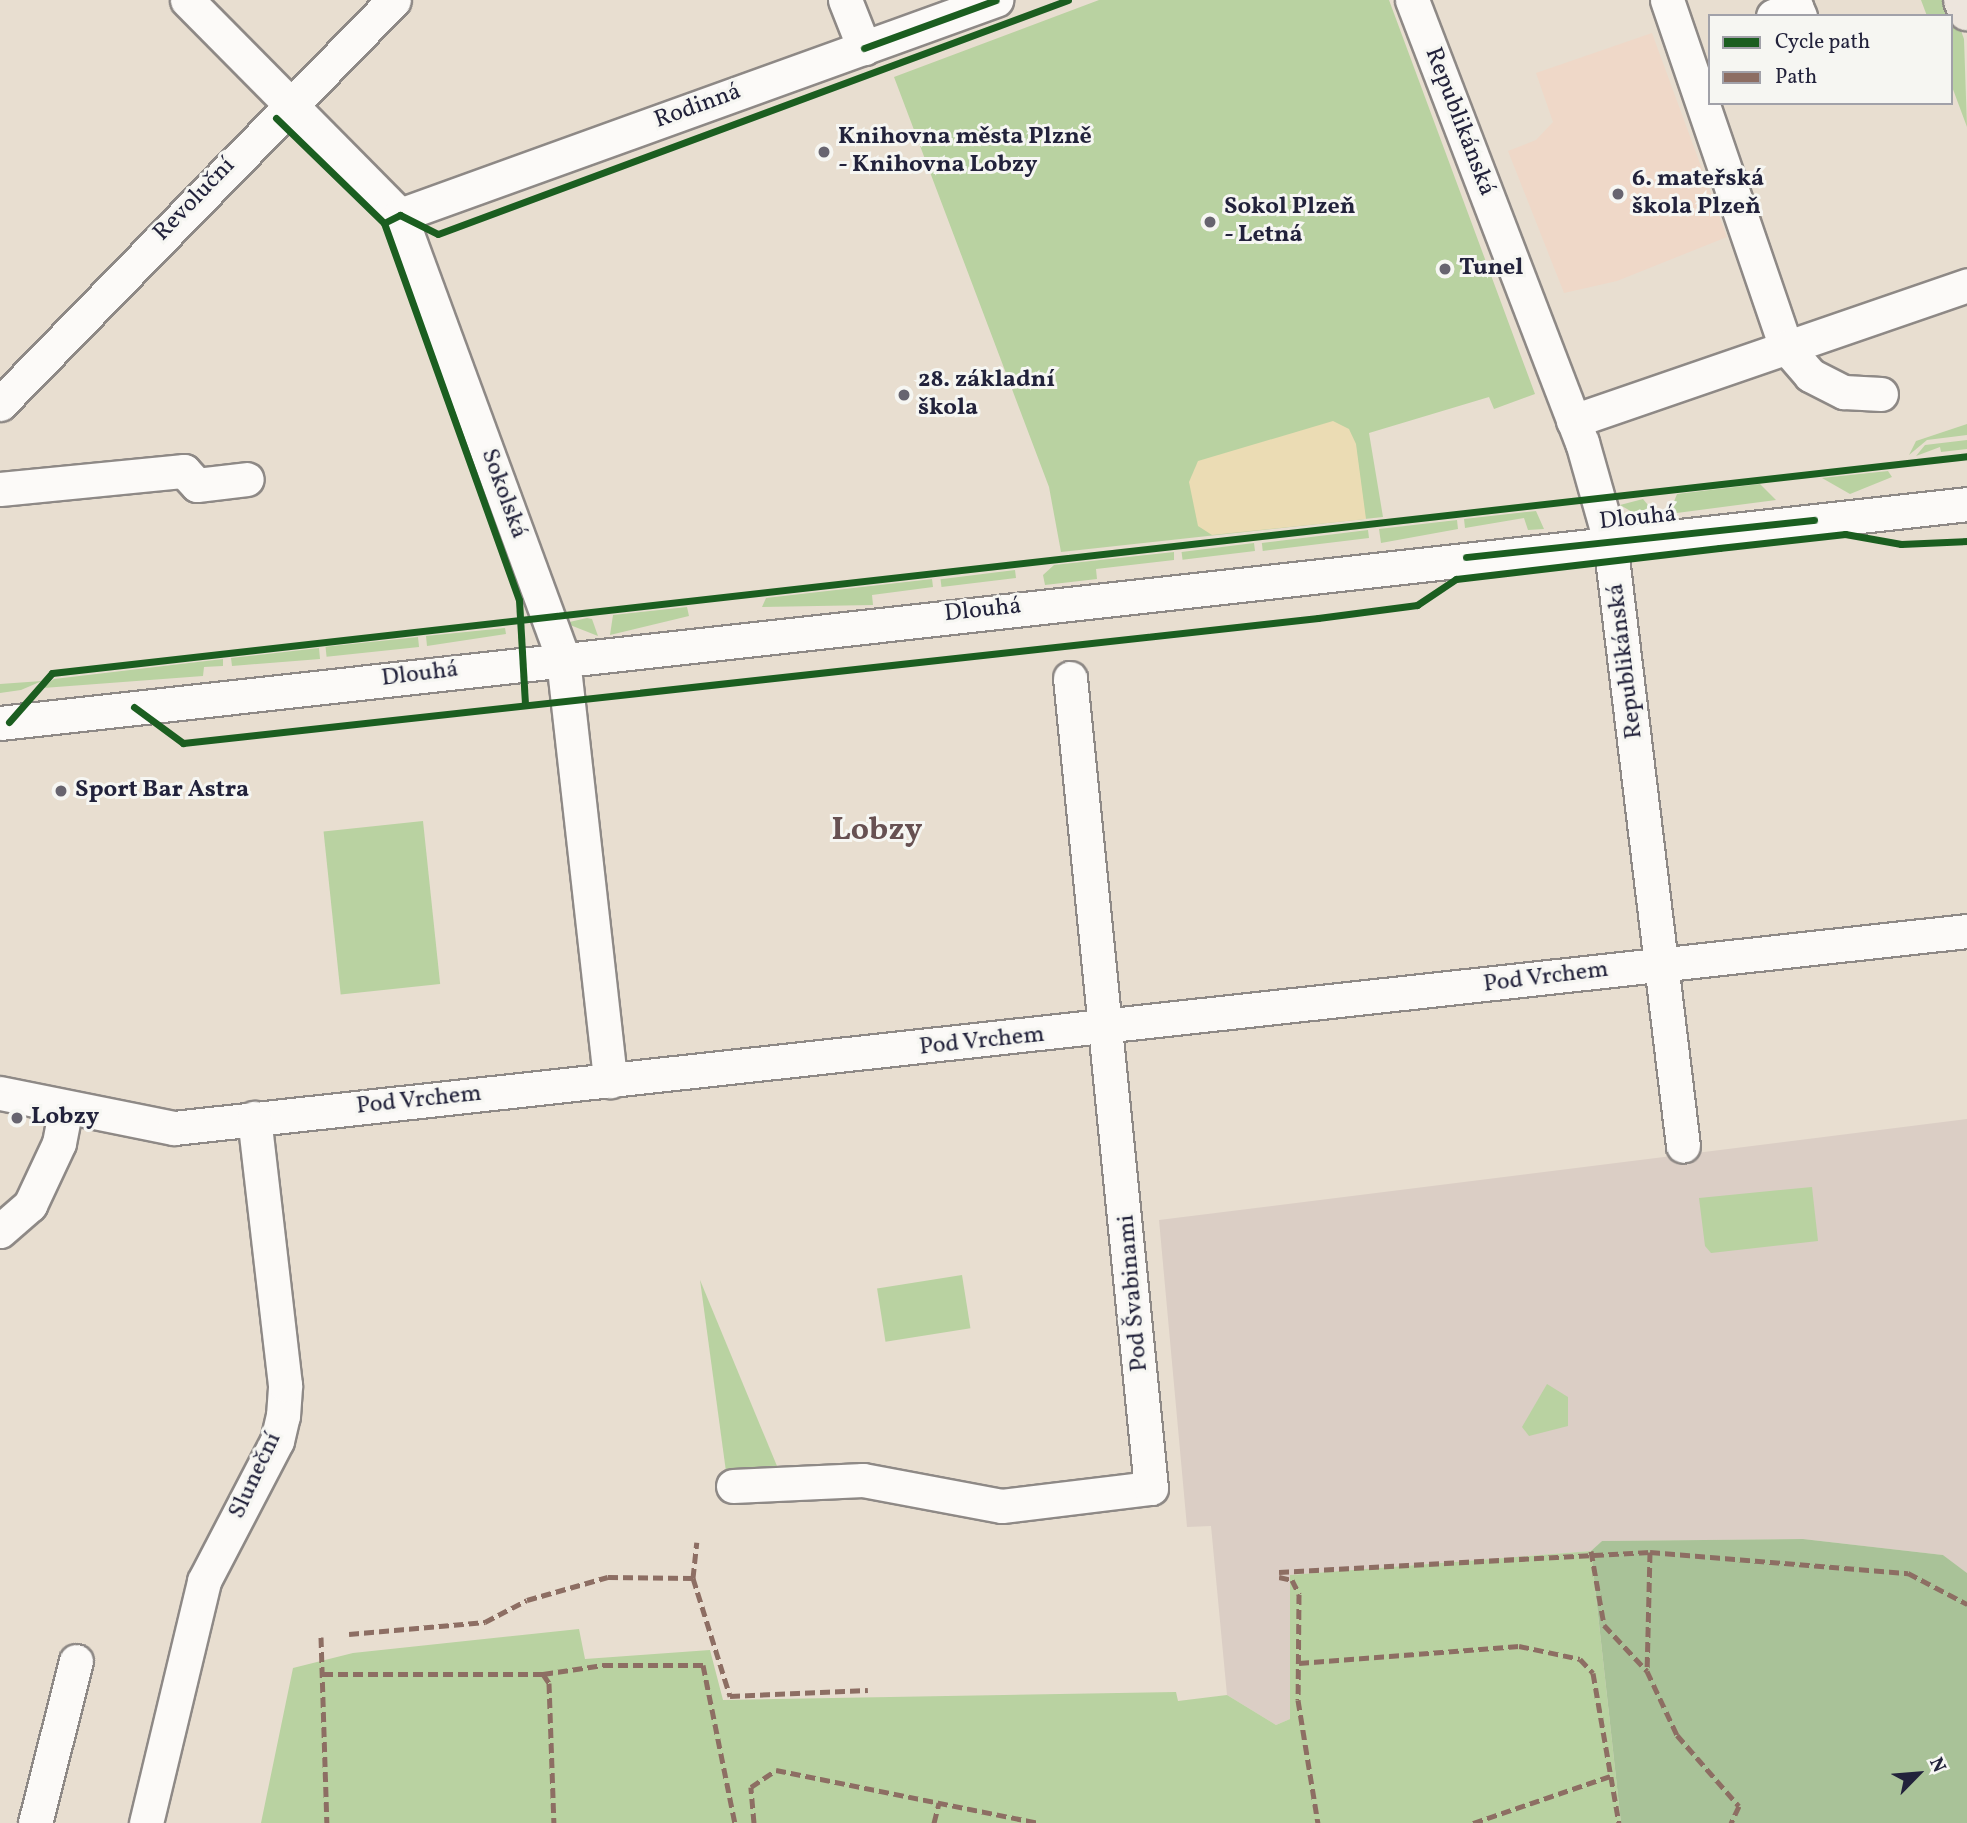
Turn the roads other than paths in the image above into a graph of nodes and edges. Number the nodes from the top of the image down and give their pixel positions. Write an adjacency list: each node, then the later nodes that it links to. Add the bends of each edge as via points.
1 (187, 0): 11 (street, Sokolská)
2 (394, 0): 11 (street, Revoluční)
3 (845, 0): 10 (street)
4 (996, 0): 10 (street, Rodinná)
5 (1412, 0): 17 (street, Republikánská)
6 (1667, 0): 9 (street)
7 (1963, 0): 8 (main road)
8 (1967, 11)
9 (1697, 41): 14 (street, via 1687,74)
10 (864, 48): 12 (street, Rodinná)
11 (291, 102): 12 (street, Sokolská); 16 (street, Revoluční)
12 (400, 215): 22 (street, Sokolská)
13 (1967, 285): 14 (street)
14 (1786, 347): 15 (street, via 1810,375 1844,392); 17 (street)
15 (1881, 394)
16 (0, 404)
17 (1573, 421): 21 (street, Republikánská)
18 (247, 479): 19 (street, via 197,485 184,471)
19 (0, 489)
20 (1967, 504): 21 (street, Dlouhá)
21 (1610, 541): 22 (street, Dlouhá); 26 (street, Republikánská)
22 (563, 659): 24 (street, Dlouhá); 28 (street, Sokolská)
23 (1070, 678): 27 (street, Pod Švabinami)
24 (0, 723)
25 (1967, 931): 26 (street, Pod Vrchem)
26 (1661, 965): 27 (street, Pod Vrchem); 32 (street, Republikánská)
27 (1107, 1028): 28 (street, Pod Vrchem); 34 (street, Pod Švabinami, via 1151,1488 1002,1506 863,1480)
28 (610, 1081): 31 (street, Pod Vrchem)
29 (0, 1093): 30 (street, Pod Vrchem)
30 (66, 1108): 31 (street, Pod Vrchem, via 174,1128); 33 (street, via 59,1143 30,1205)
31 (254, 1118): 37 (street, Sluneční, via 285,1385 283,1416 277,1441 204,1581)
32 (1683, 1146)
33 (0, 1231)
34 (733, 1486)
35 (76, 1661): 36 (street)
36 (35, 1823)
37 (146, 1823)

